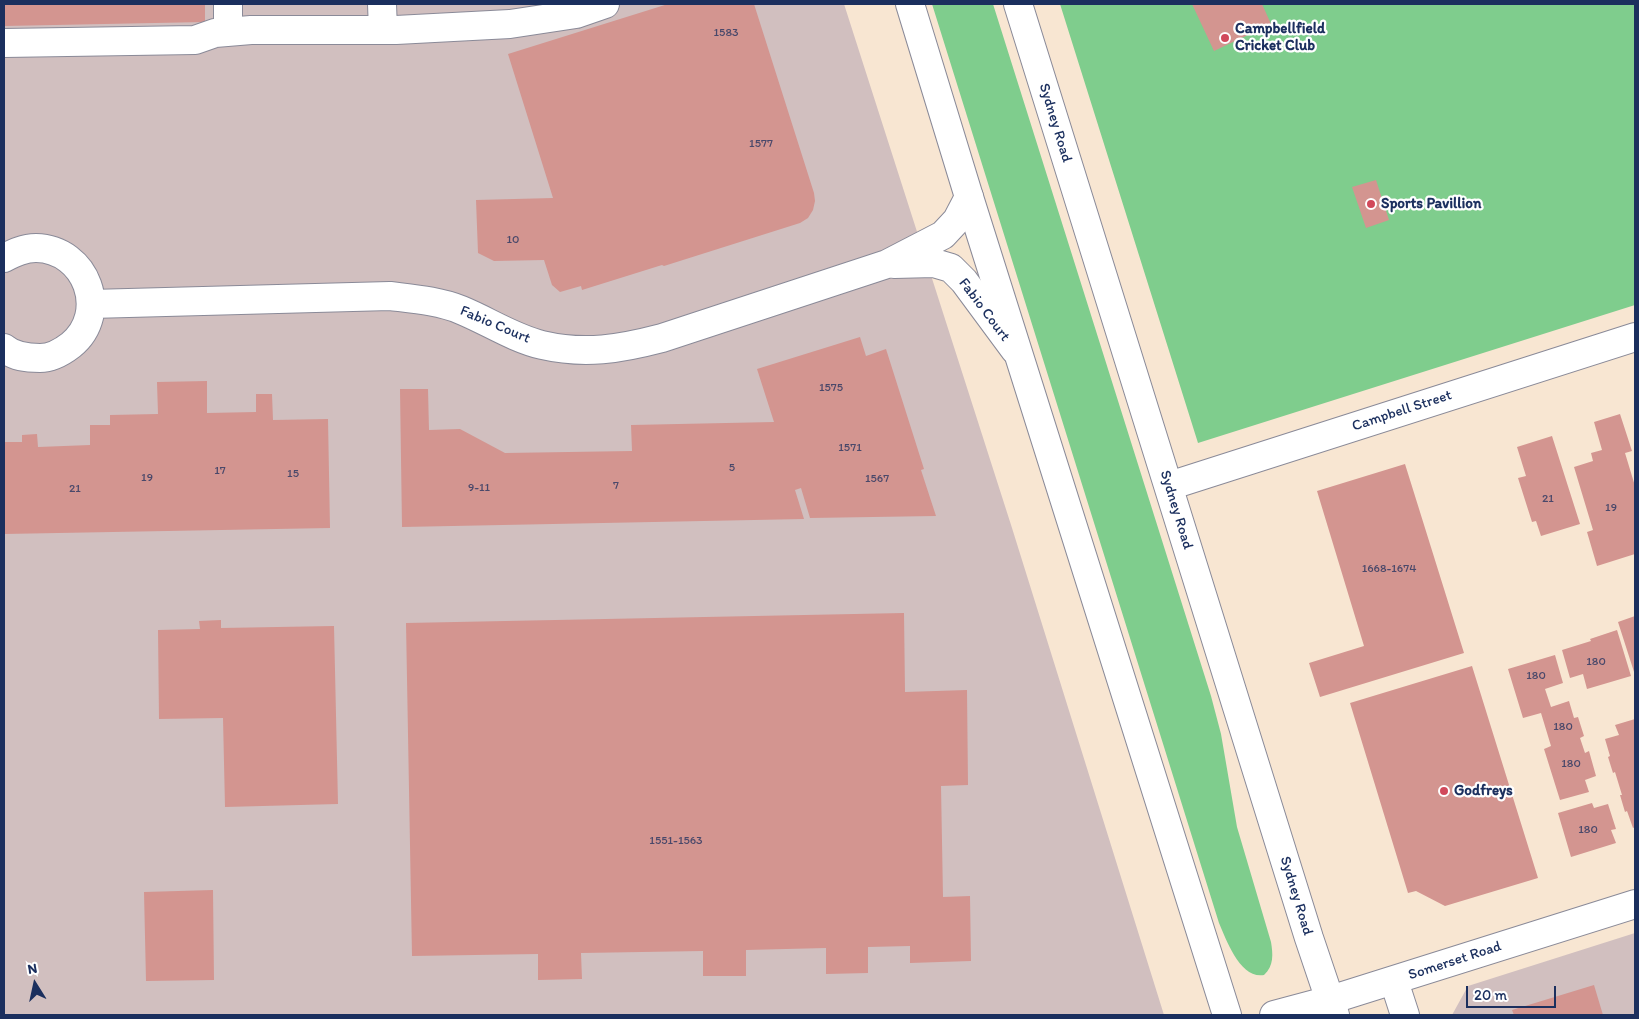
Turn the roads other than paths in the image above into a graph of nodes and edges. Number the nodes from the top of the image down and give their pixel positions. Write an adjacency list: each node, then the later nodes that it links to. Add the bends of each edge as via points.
1 (228, 4): 6 (main road)
2 (605, 4): 5 (main road, via 576,14 510,24)
3 (910, 4): 8 (main road)
4 (1018, 4): 15 (main road, Sydney Road)
5 (382, 17): 6 (main road)
6 (228, 32): 7 (main road, via 195,40)
7 (4, 43)
8 (968, 197): 10 (main road, Fabio Court, via 956,220 943,235); 14 (main road)
9 (4, 258): 11 (main road, via 36,248 53,251 81,271 89,287)
10 (887, 264): 11 (main road, Fabio Court, via 662,338 605,350 541,345 460,309 390,296); 14 (main road, Fabio Court, via 934,263 950,268 964,281)
11 (91, 304): 13 (main road, via 88,323 78,339 63,352 45,358 26,358)
12 (1635, 336): 15 (main road, Campbell Street)
13 (4, 348)
14 (1019, 356): 19 (main road)
15 (1169, 486): 18 (main road, Sydney Road)
16 (1635, 904): 17 (main road, Somerset Road)
17 (1394, 981): 18 (main road, Somerset Road); 21 (main road)
18 (1333, 1008): 20 (main road, Somerset Road)
19 (1227, 1015)
20 (1274, 1015)
21 (1405, 1015)

